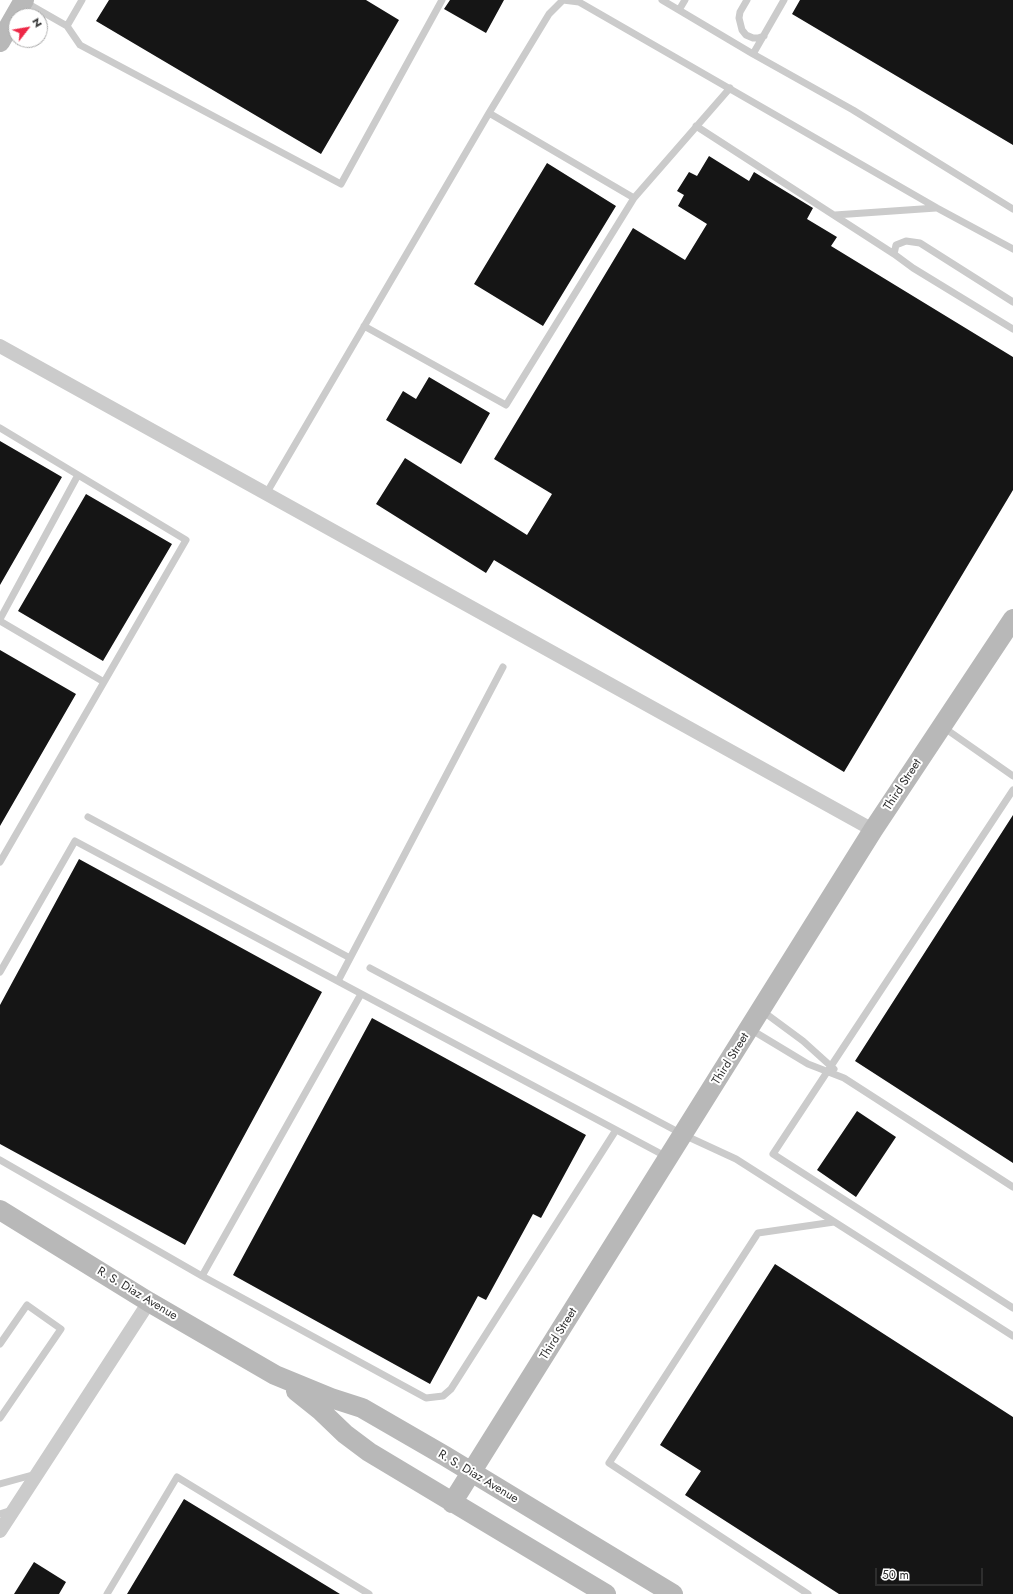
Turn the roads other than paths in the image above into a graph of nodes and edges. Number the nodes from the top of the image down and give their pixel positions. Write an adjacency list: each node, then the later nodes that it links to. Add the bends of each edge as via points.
1 (82, 0): 9 (lane)
2 (442, 0): 9 (lane, via 341,184 80,45)
3 (662, 0): 8 (lane)
4 (685, 0): 8 (lane)
5 (747, 0): 10 (lane, via 739,18 742,30 753,38)
6 (784, 0): 10 (lane)
7 (24, 1): 9 (lane); 11 (street)
8 (679, 10): 12 (lane)
9 (67, 26)
10 (764, 36): 12 (lane)
11 (0, 42)
12 (753, 54): 18 (lane, via 854,110)
13 (730, 88): 14 (lane, via 579,2 563,0 549,14); 15 (lane); 17 (lane)
14 (489, 113): 16 (lane); 23 (lane)
15 (696, 126): 16 (lane); 19 (lane)
16 (634, 198): 23 (lane, via 506,405)
17 (937, 208): 19 (lane); 20 (lane)
18 (1013, 208)
19 (835, 215): 21 (lane)
20 (1013, 249)
21 (894, 254): 22 (lane, via 896,245 906,242 920,243); 24 (lane)
22 (1013, 302)
23 (364, 326): 28 (lane)
24 (1013, 329)
25 (0, 346): 28 (street)
26 (0, 428): 27 (lane)
27 (78, 475): 30 (lane); 32 (lane, via 186,540)
28 (266, 494): 37 (street)
29 (1013, 619): 33 (street, Third Street)
30 (0, 620): 32 (lane)
31 (503, 666): 39 (lane)
32 (104, 682): 38 (lane)
33 (942, 726): 34 (lane); 37 (street, Third Street)
34 (1013, 776)
35 (1013, 790): 46 (lane)
36 (88, 817): 39 (lane)
37 (873, 830): 44 (street, Third Street)
38 (0, 862)
39 (350, 958): 42 (lane)
40 (370, 968): 48 (lane)
41 (0, 972): 42 (lane, via 75,841)
42 (338, 981): 43 (lane)
43 (361, 994): 47 (lane); 54 (lane)
44 (761, 1010): 45 (street, Third Street); 46 (lane, via 803,1040)
45 (750, 1029): 46 (lane, via 802,1061); 48 (street, Third Street)
46 (829, 1069): 51 (lane); 56 (lane, via 773,1154)
47 (616, 1130): 49 (lane); 54 (lane, via 451,1390 443,1396 426,1398)
48 (684, 1135): 49 (street, Third Street); 53 (lane, via 736,1159)
49 (669, 1158): 62 (street, Third Street)
50 (0, 1160): 54 (lane)
51 (1013, 1187)
52 (0, 1210): 55 (street, R. S. Diaz Avenue)
53 (834, 1222): 57 (lane); 72 (lane, via 758,1233 609,1463)
54 (202, 1276)
55 (149, 1302): 59 (street, R. S. Diaz Avenue); 61 (street)
56 (1013, 1308)
57 (1013, 1336)
58 (0, 1344): 60 (lane, via 27,1305 61,1329)
59 (276, 1375): 62 (street, R. S. Diaz Avenue, via 362,1408); 64 (street, R. S. Diaz Avenue, via 369,1452)
60 (0, 1418)
61 (38, 1473): 63 (lane); 65 (street)
62 (472, 1473): 64 (street, Third Street); 71 (street, R. S. Diaz Avenue)
63 (0, 1484)
64 (452, 1503): 70 (street, R. S. Diaz Avenue)
65 (14, 1510): 66 (lane); 67 (street)
66 (0, 1514)
67 (0, 1531)
68 (107, 1594): 69 (lane, via 177,1477)
69 (369, 1594)
70 (606, 1594)
71 (673, 1594)
72 (808, 1594)

